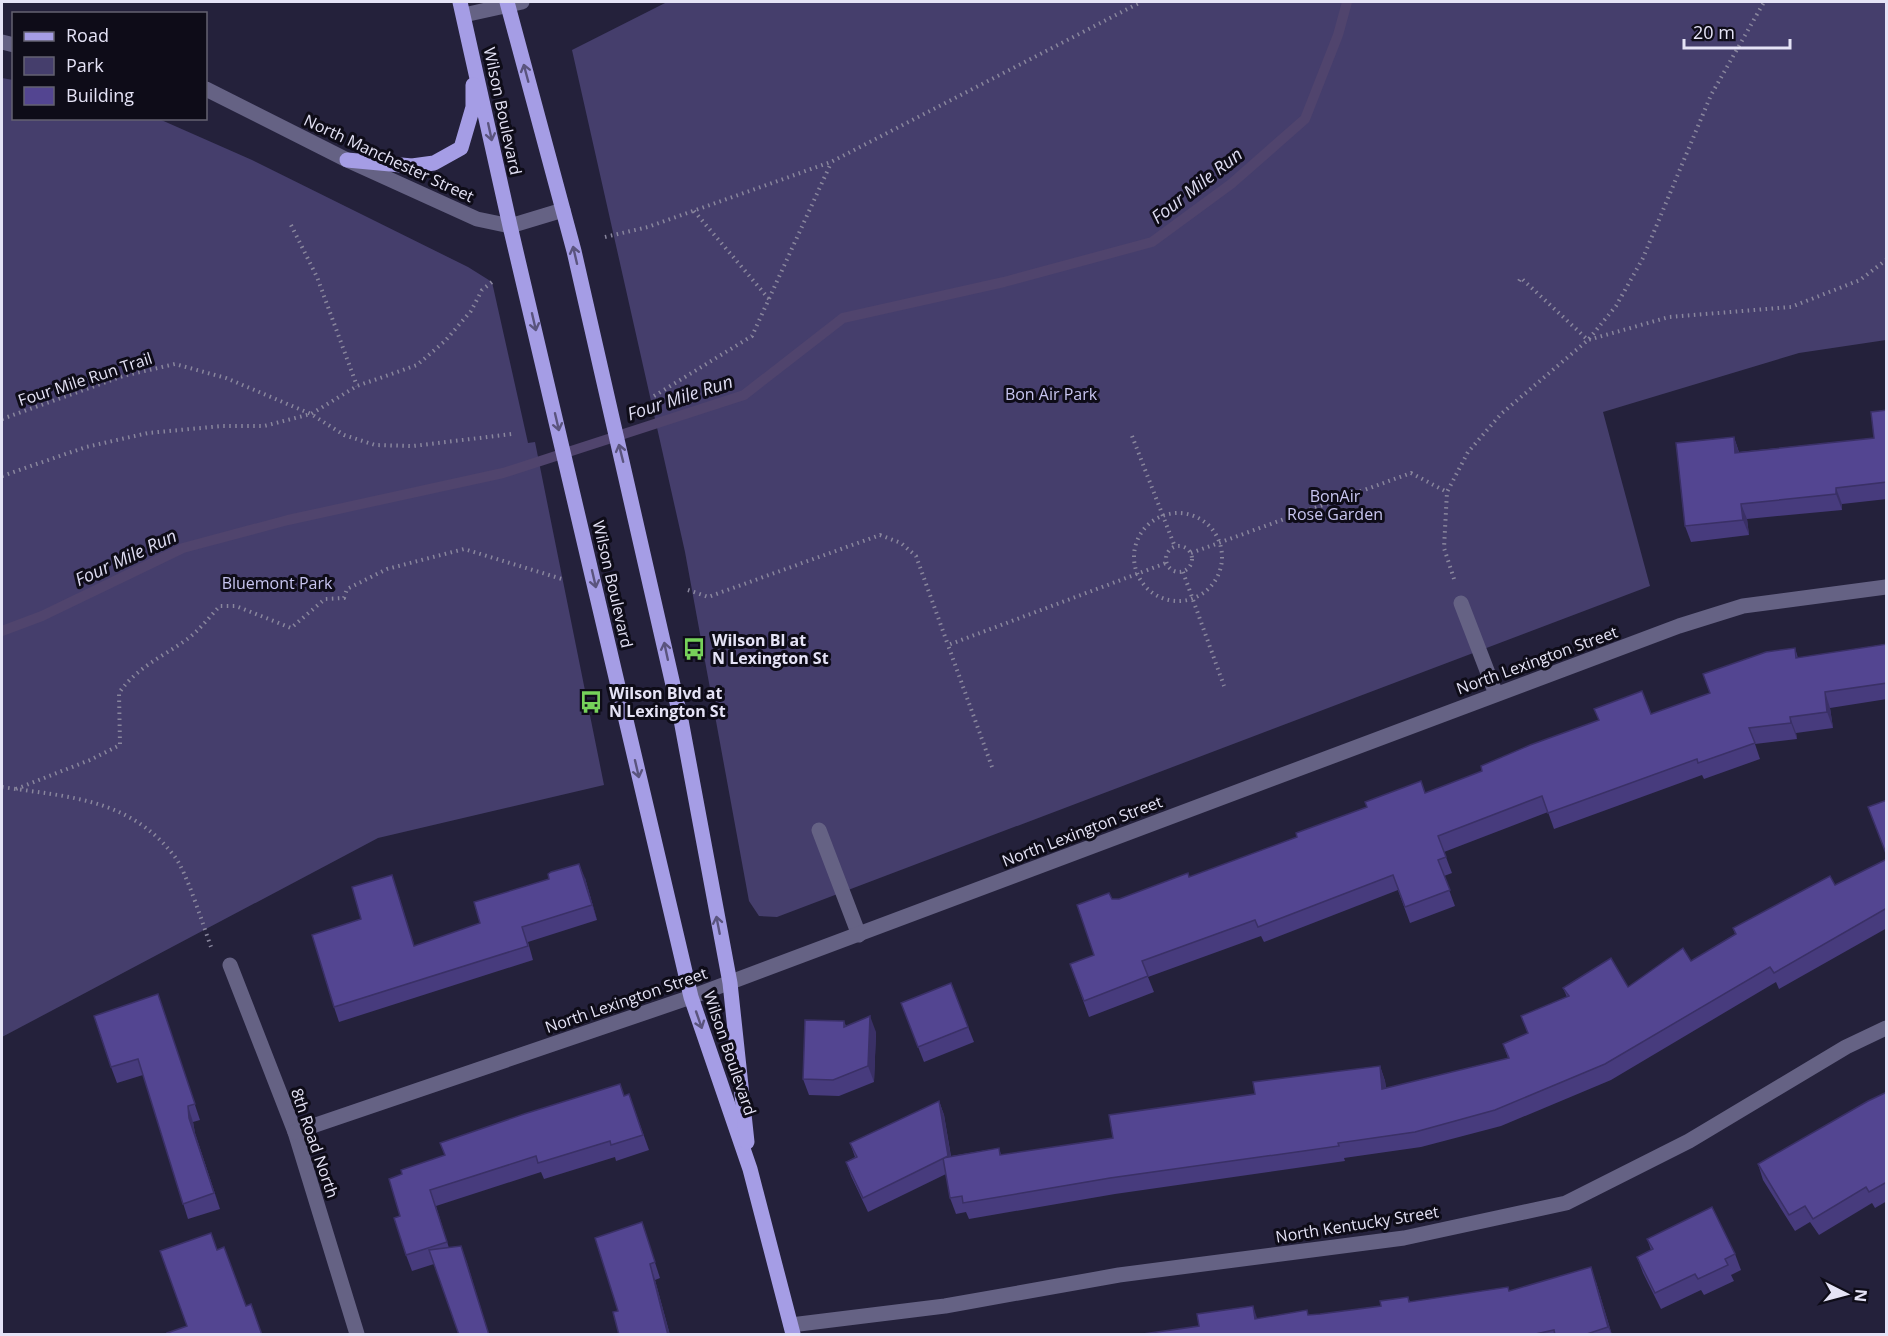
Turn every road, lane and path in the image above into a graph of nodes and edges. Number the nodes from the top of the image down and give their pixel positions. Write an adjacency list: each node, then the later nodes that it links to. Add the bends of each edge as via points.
1 (1142, 2): 8 (path)
2 (1764, 2): 18 (path, via 1710,94 1642,258 1617,306)
3 (512, 3): 4 (street); 9 (main road, Wilson Boulevard, one-way to 3)
4 (462, 8): 5 (main road, Wilson Boulevard)
5 (473, 55): 7 (main road, via 473,107 461,148 434,163 412,166); 12 (main road, Wilson Boulevard, one-way to 12)
6 (207, 90): 7 (street, North Manchester Street)
7 (346, 160): 12 (street, North Manchester Street, via 477,219)
8 (831, 162): 10 (path); 17 (path)
9 (563, 210): 12 (street, North Manchester Street); 48 (main road, Wilson Boulevard, one-way to 9, via 681,720)
10 (694, 211): 13 (path); 17 (path)
11 (291, 225): 19 (path, via 317,277)
12 (510, 226): 49 (main road, Wilson Boulevard, one-way to 49)
13 (605, 237)
14 (1887, 260): 18 (path, via 1860,280 1791,307 1669,317)
15 (1519, 281): 18 (path, via 1521,278)
16 (492, 282): 19 (path, via 445,341 417,365)
17 (769, 299): 20 (path, via 752,336)
18 (1588, 340): 26 (path, via 1501,414 1468,452)
19 (357, 386): 21 (path)
20 (654, 396)
21 (311, 414): 22 (path, Four Mile Run Trail, via 226,378 176,364 123,376); 23 (path, Four Mile Run Trail, via 344,435 375,445 413,446); 25 (path, via 264,426 148,433 86,447)
22 (2, 418)
23 (512, 434)
24 (1132, 436): 27 (path)
25 (2, 476)
26 (1447, 492): 28 (path, via 1411,473); 38 (path, via 1444,548)
27 (1162, 516): 28 (path, via 1183,513 1197,518 1214,531); 29 (path); 33 (path, via 1138,540)
28 (1221, 544): 30 (path); 37 (path, via 1218,577 1208,590)
29 (1175, 547): 30 (path, via 1184,547); 31 (path, via 1167,553)
30 (1191, 553): 32 (path, via 1191,563)
31 (1166, 563): 32 (path, via 1175,572); 33 (path)
32 (1183, 572): 37 (path)
33 (1137, 573): 37 (path, via 1146,588 1160,597 1176,602); 39 (path)
34 (562, 579): 44 (path, via 464,549 387,569 348,589 344,598 326,599 291,628 236,606 220,606 188,639 145,666 124,686 119,693 120,744)
35 (1887, 587): 41 (street, North Lexington Street, via 1743,606)
36 (688, 590): 39 (path, via 708,597 880,535 901,543 916,556)
37 (1193, 599): 40 (path)
38 (1461, 603): 41 (street)
39 (948, 645): 42 (path)
40 (1224, 686)
41 (1496, 694): 46 (street, North Lexington Street)
42 (992, 767)
43 (2, 787): 44 (path)
44 (16, 789): 47 (path, via 91,800 139,822 176,858 216,958)
45 (819, 830): 46 (street)
46 (859, 935): 48 (street, North Lexington Street)
47 (230, 965): 51 (street, 8th Road North)
48 (730, 983): 49 (street, North Lexington Street); 52 (main road, Wilson Boulevard)
49 (691, 997): 51 (street, North Lexington Street); 52 (main road, Wilson Boulevard, one-way to 52)
50 (1887, 1028): 53 (street, North Kentucky Street, via 1846,1047 1689,1141 1566,1203 1404,1238 1119,1275)
51 (295, 1132): 54 (street, 8th Road North)
52 (750, 1168): 53 (main road, Wilson Boulevard)
53 (792, 1330)
54 (357, 1335)

